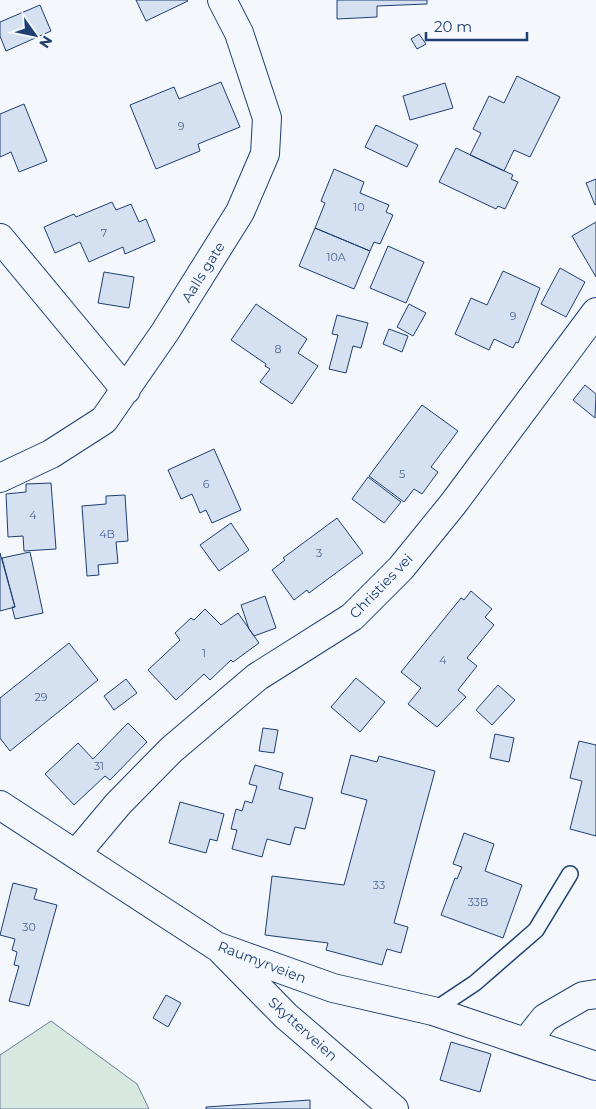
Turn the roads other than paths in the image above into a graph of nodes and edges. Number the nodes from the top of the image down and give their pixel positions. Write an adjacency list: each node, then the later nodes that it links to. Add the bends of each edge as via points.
1 (222, 0): 4 (street, Aalls gate, via 239,33 267,118 265,154 240,212)
2 (0, 238): 4 (street)
3 (596, 312): 7 (street, Christies vei, via 453,504 400,568 352,617 257,677 171,750 118,804)
4 (126, 390): 5 (street, Aalls gate, via 104,420 51,454)
5 (0, 478)
6 (0, 805): 7 (street, Raumyrveien)
7 (76, 854): 9 (street, Raumyrveien)
8 (570, 874): 11 (lane, via 536,930 475,983)
9 (216, 946): 11 (street, Raumyrveien, via 333,988); 14 (street, Skytterveien, via 286,1016)
10 (596, 994): 12 (street, via 583,996 545,1018)
11 (434, 1011): 12 (street, Raumyrveien)
12 (526, 1042): 13 (street, Raumyrveien)
13 (596, 1066)
14 (394, 1109)

